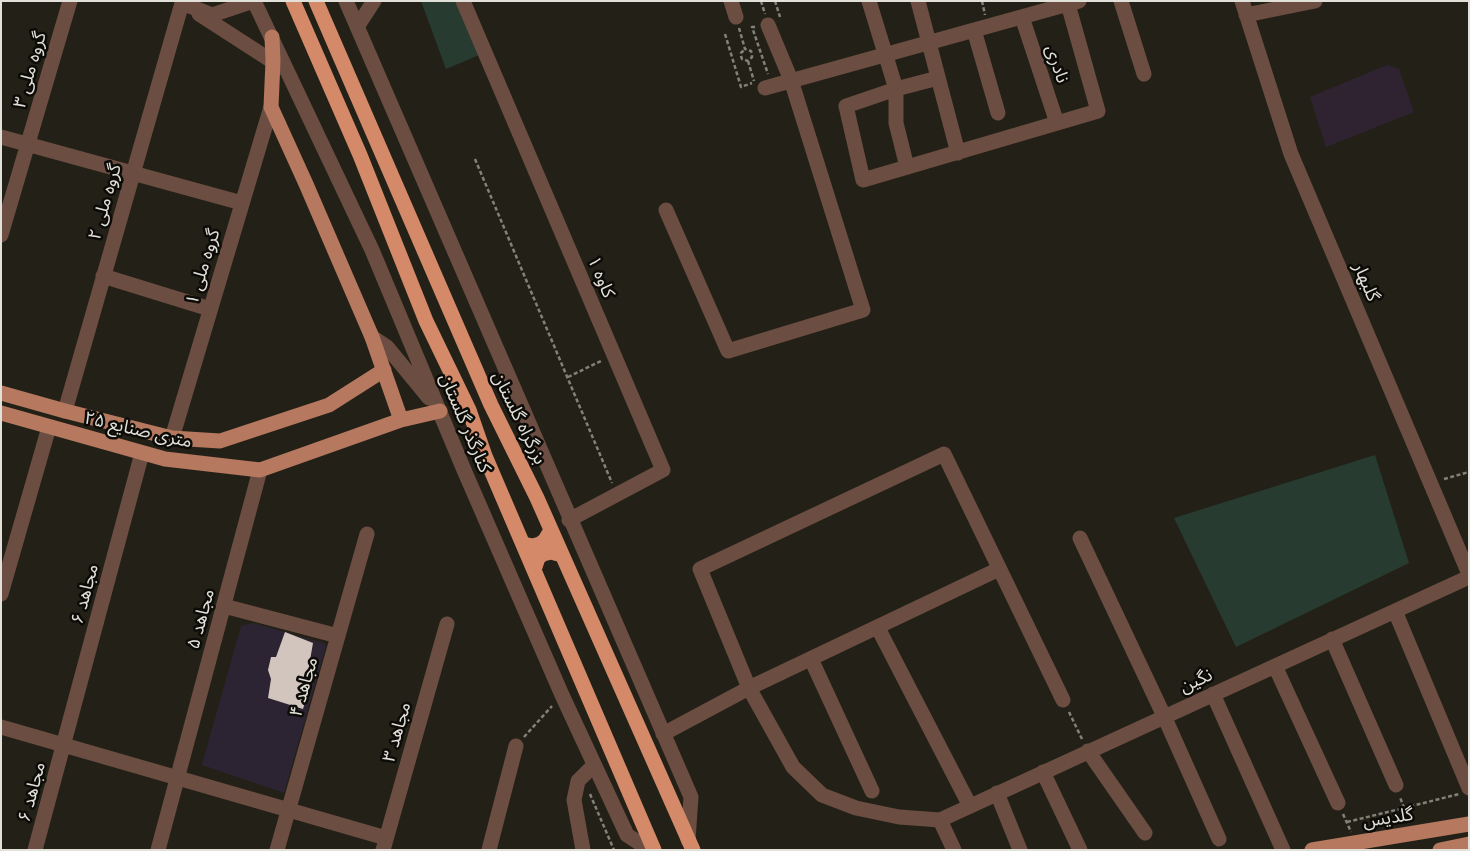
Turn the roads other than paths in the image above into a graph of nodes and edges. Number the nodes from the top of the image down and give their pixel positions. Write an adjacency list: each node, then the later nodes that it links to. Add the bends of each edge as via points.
1 (70, 1): 36 (street, گروه ملی ۳)
2 (254, 1): 13 (street, via 212,15); 22 (street, کنارگذر گلستان)
3 (293, 1): 61 (highway, via 360,155 426,321 469,410)
4 (316, 1): 58 (highway, بزرگراه گلستان, via 491,406)
5 (346, 1): 20 (street)
6 (374, 1): 20 (street)
7 (463, 1): 57 (street, کاوه ۱, via 663,470)
8 (731, 1): 17 (street)
9 (869, 1): 24 (street)
10 (918, 1): 23 (street)
11 (1121, 1): 27 (street)
12 (1315, 1): 16 (street)
13 (181, 2): 25 (street); 39 (street, گروه ملی ۲)
14 (1074, 3): 15 (street); 34 (street, via 1098,112)
15 (1040, 6): 18 (street)
16 (1244, 8): 65 (street, گلبهار, via 1291,154)
17 (736, 17)
18 (1022, 17): 21 (street); 34 (street, نادری)
19 (768, 25): 29 (street)
20 (357, 27): 57 (street)
21 (974, 30): 23 (street); 33 (street)
22 (272, 37): 25 (main road); 26 (street, کنارگذر گلستان)
23 (929, 42): 24 (street); 28 (street)
24 (886, 54): 29 (street); 31 (street)
25 (273, 61): 26 (street); 32 (main road)
26 (288, 71): 49 (street, کنارگذر گلستان, via 372,250)
27 (1144, 74)
28 (938, 78): 31 (street); 37 (street)
29 (791, 80): 30 (street); 41 (street, via 864,310 728,351)
30 (760, 83)
31 (896, 89): 38 (street, via 896,123); 38 (street, via 846,106 863,180)
32 (271, 107): 40 (street, گروه ملی ۱); 45 (main road)
33 (998, 113)
34 (1057, 124): 37 (street)
35 (1, 137): 36 (street)
36 (28, 144): 39 (street); 42 (street, گروه ملی ۳)
37 (958, 153): 38 (street)
38 (907, 167)
39 (133, 173): 40 (street); 43 (street, گروه ملی ۲)
40 (242, 203): 44 (street, گروه ملی ۱)
41 (666, 210)
42 (1, 235)
43 (103, 276): 44 (street); 48 (street, گروه ملی ۲)
44 (210, 309): 53 (street, گروه ملی ۱)
45 (372, 337): 46 (main road); 49 (street, via 388,347)
46 (384, 370): 51 (main road); 53 (main road, ۲۵ متری صنایع, via 329,405 220,441)
47 (1, 392): 48 (main road, ۲۵ متری صنایع)
48 (65, 411): 53 (main road, ۲۵ متری صنایع)
49 (440, 411): 51 (main road, ۲۵ متری صنایع); 84 (street, کنارگذر گلستان)
50 (1, 413): 52 (main road, ۲۵ متری صنایع)
51 (401, 420): 56 (main road, ۲۵ متری صنایع)
52 (49, 426): 54 (main road, ۲۵ متری صنایع); 66 (street)
53 (172, 438): 55 (main road)
54 (142, 453): 55 (main road, ۲۵ متری صنایع); 81 (street, ۶ مجاهد)
55 (165, 459): 56 (main road, ۲۵ متری صنایع)
56 (260, 470): 67 (street, ۵ مجاهد)
57 (569, 520): 80 (street)
58 (551, 530): 61 (highway, via 540,544); 62 (highway, بزرگراه گلستان)
59 (367, 534): 71 (street, مجاهد ۴)
60 (1080, 538): 78 (street)
61 (523, 544): 64 (highway)
62 (562, 555): 64 (highway, via 543,554); 100 (highway, بزرگراه گلستان)
63 (999, 569): 70 (street); 75 (street, via 944,454 700,569); 77 (street)
64 (534, 570): 107 (highway)
65 (1469, 575): 68 (street, نگین)
66 (1, 594)
67 (224, 606): 71 (street); 86 (street, ۵ مجاهد)
68 (1395, 610): 72 (street, نگین); 89 (street)
69 (447, 624): 98 (street, مجاهد ۳)
70 (878, 628): 73 (street); 92 (street)
71 (338, 636): 93 (street, مجاهد ۴)
72 (1332, 639): 74 (street, نگین); 87 (street)
73 (811, 659): 75 (street); 88 (street)
74 (1275, 666): 76 (street, نگین); 91 (street)
75 (749, 688): 80 (street); 94 (street, via 793,767 822,795 856,808 899,817)
76 (1213, 694): 78 (street, نگین); 111 (street)
77 (1063, 700)
78 (1164, 716): 83 (street, نگین); 97 (street)
79 (1, 727): 81 (street)
80 (663, 734): 100 (street, via 691,797)
81 (64, 745): 86 (street); 101 (street, مجاهد ۶)
82 (516, 746): 104 (street)
83 (1088, 751): 85 (street, نگین); 96 (street)
84 (594, 765): 105 (street, via 578,781 574,800); 106 (street, کنارگذر گلستان, via 627,835)
85 (1043, 772): 90 (street, نگین); 110 (street)
86 (178, 778): 93 (street); 102 (street, ۵ مجاهد)
87 (1396, 785)
88 (872, 791)
89 (1464, 791)
90 (998, 793): 92 (street, نگین); 109 (street)
91 (1338, 803)
92 (970, 806): 94 (street, نگین)
93 (289, 810): 98 (street); 103 (street, مجاهد ۴)
94 (940, 820): 108 (street)
95 (1469, 824): 112 (main road, گلدیس)
96 (1145, 833)
97 (1219, 839)
98 (385, 844)
99 (1469, 844): 113 (main road)
100 (690, 845)
101 (35, 850)
102 (158, 850)
103 (277, 850)
104 (489, 850)
105 (583, 850)
106 (650, 850)
107 (654, 850)
108 (954, 850)
109 (1020, 850)
110 (1080, 850)
111 (1282, 850)
112 (1312, 850)
113 (1440, 850)

